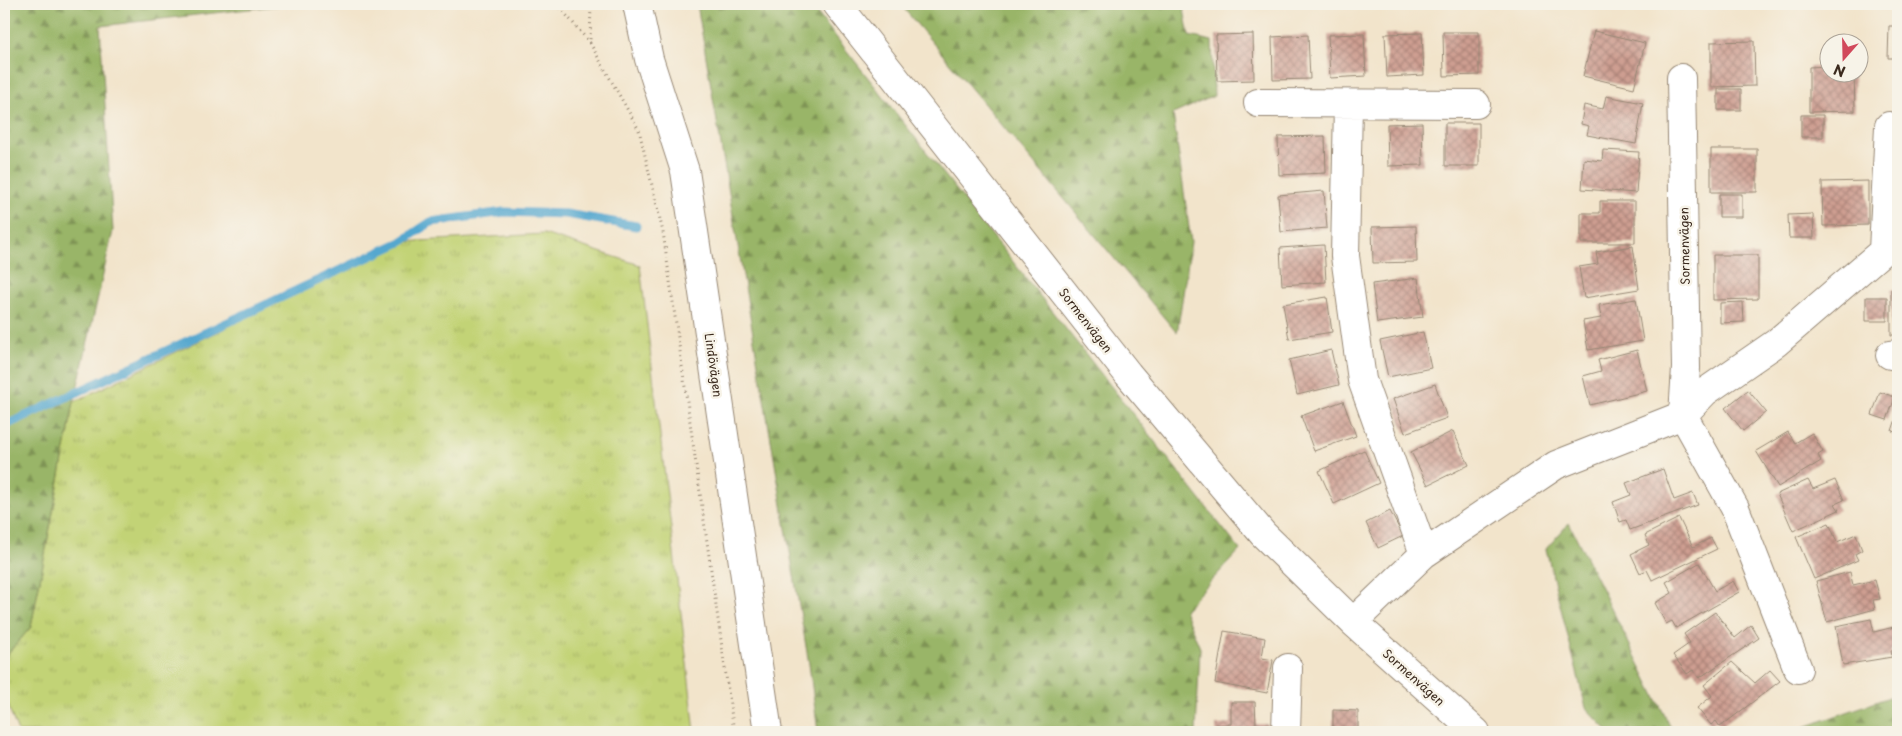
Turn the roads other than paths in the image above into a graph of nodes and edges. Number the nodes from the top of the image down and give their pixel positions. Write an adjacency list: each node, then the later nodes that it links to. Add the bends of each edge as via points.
1 (636, 4): 14 (street, Lindövägen, via 649,59 685,171)
2 (837, 4): 11 (street, Sormenvägen, via 1128,374 1263,534)
3 (1681, 78): 9 (street, Sormenvägen, via 1686,368)
4 (1258, 103): 5 (street)
5 (1348, 104): 6 (street); 10 (street, via 1345,256 1362,380)
6 (1476, 104)
7 (1889, 126): 8 (street)
8 (1891, 252): 9 (street, via 1776,343 1704,392)
9 (1682, 415): 10 (street, via 1556,465); 13 (street, via 1735,508)
10 (1424, 554): 11 (street)
11 (1353, 622): 16 (street, Sormenvägen)
12 (1288, 668): 15 (street)
13 (1798, 669)
14 (768, 732)
15 (1286, 732)
16 (1476, 732)

